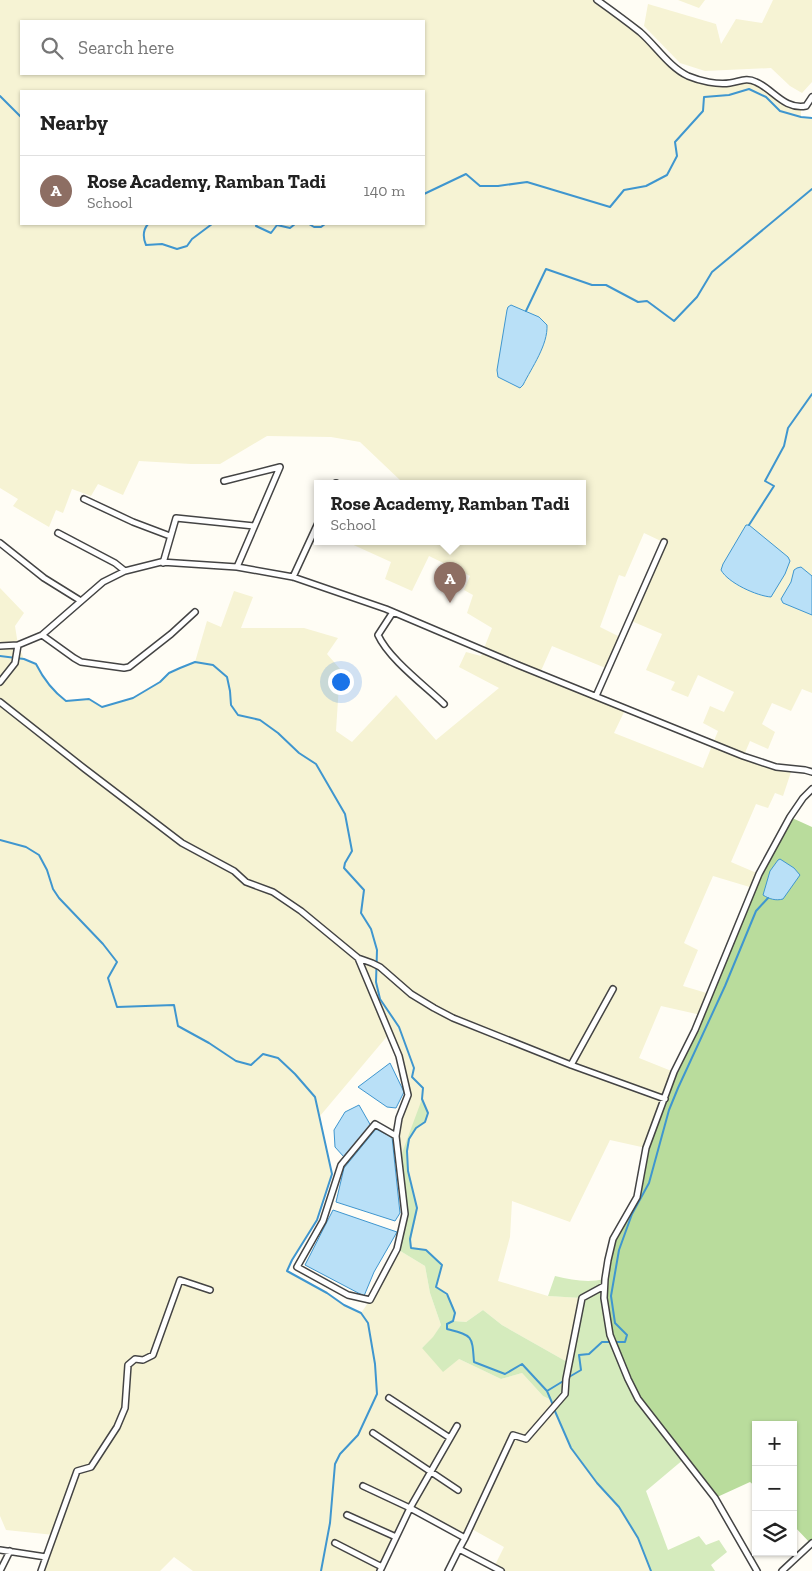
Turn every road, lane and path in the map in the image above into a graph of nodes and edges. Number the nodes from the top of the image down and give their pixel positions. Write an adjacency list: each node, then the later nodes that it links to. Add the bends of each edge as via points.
1 (597, 0): 2 (street, via 687,75 729,84 749,80 764,86 781,101 801,107)
2 (812, 98)
3 (224, 481): 5 (street, via 280,467)
4 (84, 499): 8 (street)
5 (254, 526): 8 (street, via 176,518); 12 (street)
6 (314, 532): 14 (street)
7 (58, 533): 13 (street)
8 (170, 536): 11 (street)
9 (664, 542): 22 (street)
10 (0, 543): 15 (street, via 44,578)
11 (163, 563): 12 (street); 13 (street)
12 (237, 567): 14 (street)
13 (125, 571): 15 (street, via 103,582)
14 (293, 577): 17 (street)
15 (81, 601): 18 (street)
16 (195, 612): 18 (street, via 124,668 80,662)
17 (393, 612): 22 (street); 24 (street, via 378,635 382,645)
18 (42, 635): 19 (street)
19 (18, 645): 20 (street); 21 (street, via 15,662)
20 (0, 646)
21 (0, 682)
22 (596, 696): 25 (street, via 743,756 776,767)
23 (0, 702): 27 (street, via 182,843 234,871 246,882 273,892)
24 (444, 704)
25 (812, 772)
26 (812, 789): 30 (street, via 790,816 759,874)
27 (358, 958): 29 (street, via 380,967 411,994 453,1018); 31 (street, via 399,1056 408,1094)
28 (613, 989): 29 (street)
29 (572, 1065): 30 (street)
30 (665, 1099): 32 (street, via 646,1148 637,1197 614,1239)
31 (396, 1136): 31 (street, via 404,1214 397,1249 370,1300 348,1295 297,1267 324,1221 341,1165 375,1124)
32 (604, 1286): 44 (street, via 582,1298 565,1394 526,1439 513,1435); 56 (street, via 610,1335 638,1399 715,1498)
33 (210, 1290): 50 (street, via 180,1280 152,1356 135,1359 128,1365 125,1408 117,1427 92,1467 77,1471)
34 (390, 1398): 37 (street)
35 (457, 1426): 37 (street)
36 (374, 1434): 38 (street)
37 (450, 1438): 38 (street)
38 (431, 1472): 40 (street); 41 (street)
39 (363, 1486): 41 (street)
40 (458, 1490)
41 (410, 1508): 43 (street); 44 (street)
42 (347, 1515): 43 (street)
43 (396, 1537): 51 (street)
44 (465, 1538): 47 (street)
45 (335, 1543): 51 (street)
46 (812, 1544): 57 (street)
47 (459, 1549): 54 (street); 55 (street)
48 (0, 1550): 49 (street)
49 (10, 1551): 50 (street); 52 (street)
50 (46, 1557): 53 (street)
51 (381, 1569)
52 (0, 1571)
53 (41, 1571)
54 (448, 1571)
55 (501, 1571)
56 (757, 1571)
57 (782, 1571)

